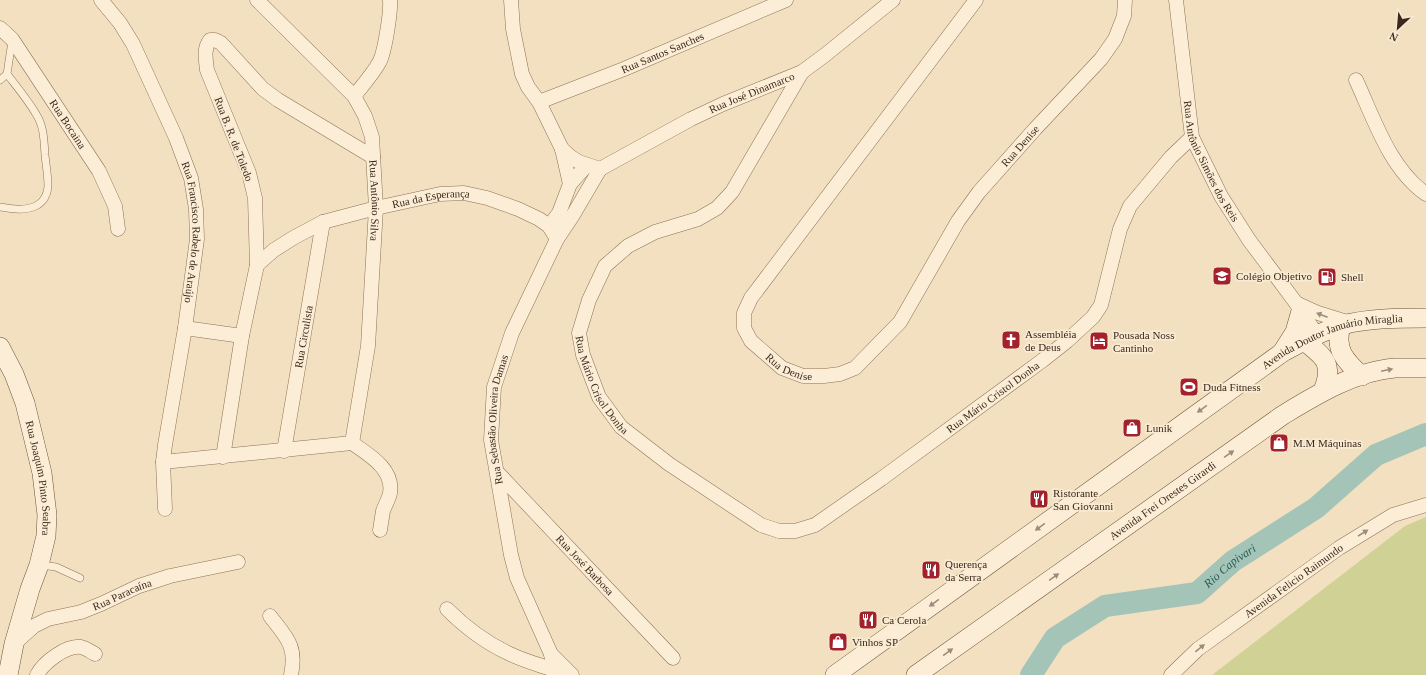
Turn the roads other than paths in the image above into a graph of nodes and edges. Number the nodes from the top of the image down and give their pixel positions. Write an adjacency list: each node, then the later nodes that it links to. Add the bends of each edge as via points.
1 (101, 0): 34 (street, Rua Francisco Rabelo de Araújo, via 133,44 176,138 191,178 197,239)
2 (257, 0): 16 (street, Rua Antônio Silva)
3 (390, 0): 16 (street, via 381,59)
4 (511, 0): 17 (street, via 513,29 522,74)
5 (786, 0): 17 (street, Rua Santos Sanches, via 624,69)
6 (893, 0): 12 (street, Rua José Dinamarco)
7 (976, 0): 8 (street, Rua Denise, via 750,298 744,313 744,328 751,341 782,368 803,376 840,374 856,368 900,322 958,221 979,192 1101,59 1115,39 1124,16)
8 (1126, 0)
9 (1176, 0): 18 (street, Rua Antônio Simões dos Reis)
10 (0, 28): 11 (street, Rua Bocaina)
11 (12, 39): 13 (lane); 28 (street, Rua Bocaina, via 99,171 115,206)
12 (802, 72): 21 (street, Rua José Dinamarco, via 723,104); 50 (street, Rua Mário Crisol Donha, via 732,192 717,208 698,219 655,232 628,246 606,266 589,300 579,332 583,355 599,397 620,427 668,464 761,525 779,531 795,531)
13 (8, 74): 14 (lane); 24 (lane, via 37,114 42,129 48,186 41,203 32,209)
14 (0, 80)
15 (1356, 80): 23 (street, via 1399,168 1414,186)
16 (354, 96): 20 (street, Rua Antônio Silva, via 365,116 372,137)
17 (538, 102): 19 (street)
18 (1192, 137): 31 (street, Rua Antônio Simões dos Reis, via 1221,196 1249,240); 50 (street, Rua Mário Cristol Donha, via 1171,157 1130,206 1120,229 1101,305 1093,317 1043,360)
19 (562, 149): 21 (street, via 571,157); 22 (street)
20 (374, 157): 25 (street, Rua Antônio Silva); 30 (street, Rua B. R. de Toledo, via 278,100 264,89 221,43 210,40 206,52 207,70 249,173 255,198)
21 (593, 167): 22 (street); 29 (street, Rua Sebastão Oliveira Damas, via 573,215)
22 (570, 184): 27 (street, via 559,213)
23 (1426, 194)
24 (0, 207)
25 (376, 208): 26 (street, Rua da Esperança); 27 (street, Rua da Esperança, via 440,194 464,193 518,209); 43 (street, Rua Antônio Silva, via 368,346)
26 (324, 222): 30 (street, Rua da Esperança, via 274,250); 44 (street, Rua Circulista)
27 (549, 226): 29 (street, Rua da Esperança)
28 (118, 229)
29 (557, 239): 47 (street, Rua Sebastão Oliveira Damas, via 512,333 494,386 491,440)
30 (258, 265): 35 (street, Rua B. R. de Toledo)
31 (1298, 307): 33 (street, Rua Antônio Simões dos Reis, one-way to 31); 36 (street, Rua Antônio Simões dos Reis); 38 (main road, via 1295,332)
32 (1426, 318): 33 (main road, Avenida Doutor Januário Miraglia, via 1397,318)
33 (1345, 325): 36 (main road, Avenida Doutor Januário Miraglia); 39 (main road, via 1338,338)
34 (185, 328): 35 (street); 46 (street, Rua Francisco Rabelo de Araújo)
35 (242, 336): 45 (street, Rua B. R. de Toledo)
36 (1310, 338): 38 (main road, Avenida Doutor Januário Miraglia); 39 (main road, via 1323,342); 42 (main road, via 1327,364 1328,380)
37 (0, 347): 53 (main road, Rua Joaquim Pinto Seabra, via 25,403 42,473 47,515 46,536)
38 (1283, 352): 66 (main road, Avenida Doutor Januário Miraglia, one-way to 66)
39 (1342, 354): 41 (main road, via 1352,368)
40 (1426, 368): 41 (main road, Avenida Frei Orestes Girardi, one-way to 40, via 1394,368)
41 (1362, 376): 42 (main road, Avenida Frei Orestes Girardi)
42 (1323, 391): 67 (main road, Avenida Frei Orestes Girardi, one-way to 42, via 1283,415)
43 (352, 443): 44 (street); 51 (street, via 380,465 389,477 390,494)
44 (284, 450): 45 (street)
45 (223, 457): 46 (street)
46 (163, 462): 49 (street, Rua Francisco Rabelo de Araújo)
47 (497, 472): 59 (street, Rua Sebastão Oliveira Damas, via 517,578); 60 (street, Rua José Barbosa)
48 (1426, 505): 68 (street, Avenida Felicio Raimundo, one-way to 48, via 1198,649 1339,548 1393,515)
49 (165, 509)
50 (814, 525)
51 (380, 530)
52 (238, 562): 57 (street, Rua Paracaína, via 170,576 81,612 48,619 34,626)
53 (39, 565): 54 (lane, via 56,567); 57 (main road, Rua Joaquim Pinto Seabra)
54 (80, 578)
55 (447, 609): 61 (street, via 467,628 490,643 511,655)
56 (270, 616): 64 (street, via 291,645 293,662)
57 (14, 644): 62 (main road, Rua Joaquim Pinto Seabra)
58 (95, 654): 63 (street, via 77,647 63,651)
59 (551, 654): 61 (street, Rua Sebastão Oliveira Damas); 65 (street)
60 (673, 658)
61 (554, 672)
62 (8, 675)
63 (36, 675)
64 (290, 675)
65 (572, 675)
66 (835, 675)
67 (916, 675)
68 (1171, 675)

